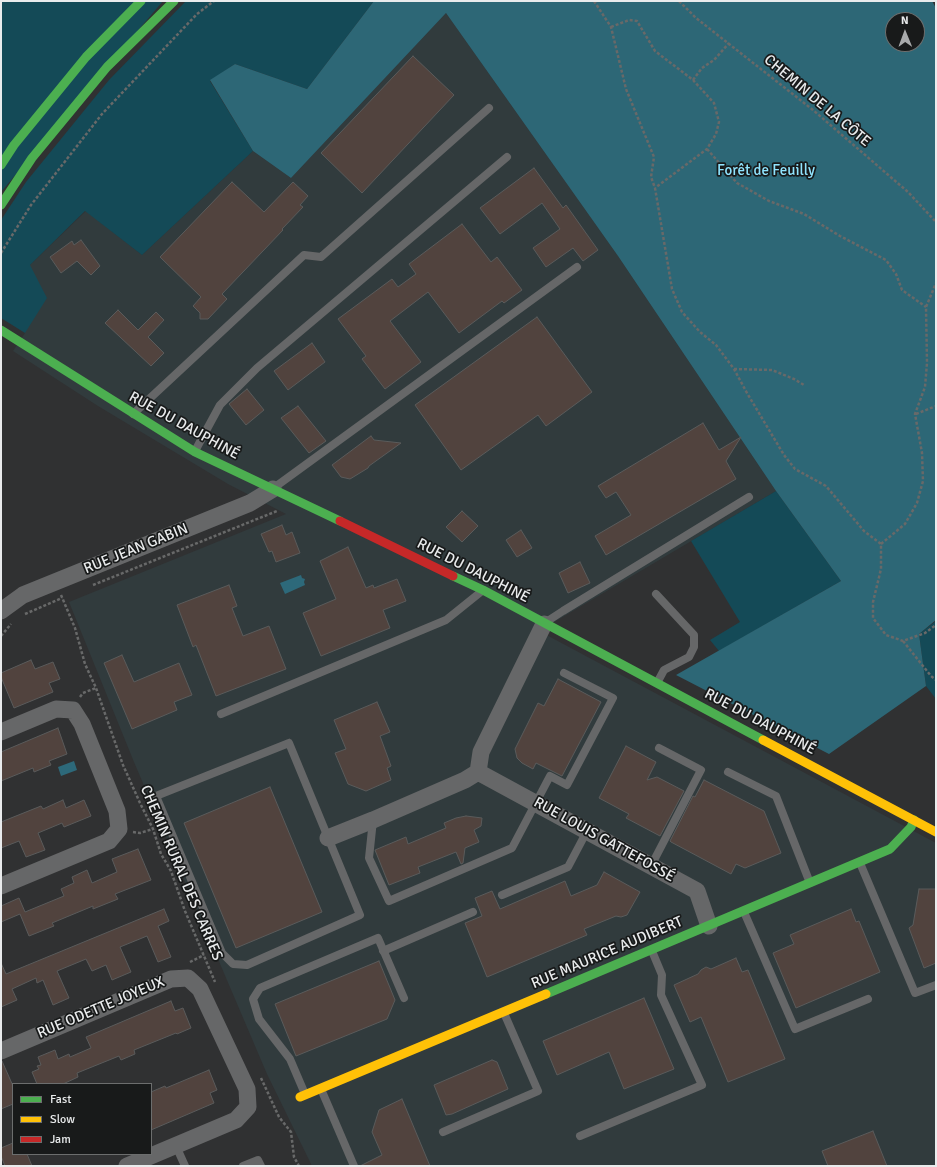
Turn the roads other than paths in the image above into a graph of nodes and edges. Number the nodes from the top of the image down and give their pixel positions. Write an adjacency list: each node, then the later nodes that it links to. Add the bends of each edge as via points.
1 (141, 1): 5 (street, via 86,57 14,145)
2 (174, 1): 6 (street, via 107,67 32,158)
3 (489, 108): 9 (lane, via 321,257 304,256)
4 (507, 157): 10 (lane, via 257,368 220,406)
5 (1, 165)
6 (1, 205)
7 (577, 267): 11 (lane)
8 (1, 330): 9 (street, RUE DU DAUPHINÉ)
9 (133, 414): 10 (street, RUE DU DAUPHINÉ)
10 (195, 452): 11 (street, RUE DU DAUPHINÉ)
11 (273, 489): 13 (street, RUE DU DAUPHINÉ); 15 (street, RUE JEAN GABIN, via 250,503 23,596)
12 (749, 497): 16 (lane)
13 (483, 590): 16 (street, RUE DU DAUPHINÉ); 19 (lane, via 446,620)
14 (656, 594): 18 (lane, via 694,635 694,647 689,657 664,670)
15 (1, 611)
16 (544, 624): 18 (street, RUE DU DAUPHINÉ); 22 (street, via 481,752)
17 (564, 672): 24 (lane, via 613,698 567,785 550,776)
18 (657, 683): 26 (street, RUE DU DAUPHINÉ)
19 (222, 714)
20 (1, 732): 33 (street, via 56,709 73,710 82,724 117,811 119,829 109,841)
21 (659, 748): 31 (lane, via 701,770)
22 (478, 772): 24 (street, RUE LOUIS GATTEFOSSÉ); 25 (street)
23 (728, 772): 32 (lane, via 776,796)
24 (536, 803): 25 (lane, via 512,848 388,901 369,858); 27 (street, RUE LOUIS GATTEFOSSÉ)
25 (373, 820): 29 (street)
26 (914, 820): 28 (street, RUE DU DAUPHINÉ); 30 (street, RUE MAURICE AUDIBERT, via 911,827 890,849)
27 (587, 831): 31 (street, RUE LOUIS GATTEFOSSÉ); 34 (lane, via 568,868)
28 (936, 832)
29 (328, 838): 29 (lane, via 360,915 248,965 233,964 222,953 156,796 289,743)
30 (859, 862): 32 (street, RUE MAURICE AUDIBERT); 40 (lane, via 915,993)
31 (651, 866): 37 (street, RUE LOUIS GATTEFOSSÉ, via 697,891)
32 (810, 883): 35 (street, RUE MAURICE AUDIBERT)
33 (1, 886)
34 (502, 895)
35 (744, 911): 37 (street, RUE MAURICE AUDIBERT); 42 (lane, via 795,1029)
36 (473, 912): 38 (lane)
37 (709, 926): 39 (street, RUE MAURICE AUDIBERT)
38 (383, 950): 41 (lane); 46 (lane, via 378,938 260,988 253,999 259,1019 290,1059)
39 (651, 950): 43 (street, RUE MAURICE AUDIBERT); 48 (lane, via 662,975 661,995 702,1085)
40 (936, 985)
41 (404, 998)
42 (868, 999)
43 (503, 1012): 45 (street, RUE MAURICE AUDIBERT); 47 (lane, via 538,1091)
44 (1, 1051): 49 (street, RUE ODETTE JOYEUX, via 171,979 188,978 200,989 247,1089 248,1107 236,1120)
45 (320, 1088): 46 (street, RUE MAURICE AUDIBERT); 54 (lane)
46 (303, 1096)
47 (443, 1132)
48 (580, 1136)
49 (176, 1146): 50 (street, RUE ODETTE JOYEUX); 51 (lane)
50 (127, 1166)
51 (185, 1166)
52 (243, 1166): 53 (lane, via 258,1160)
53 (261, 1166)
54 (354, 1166)

